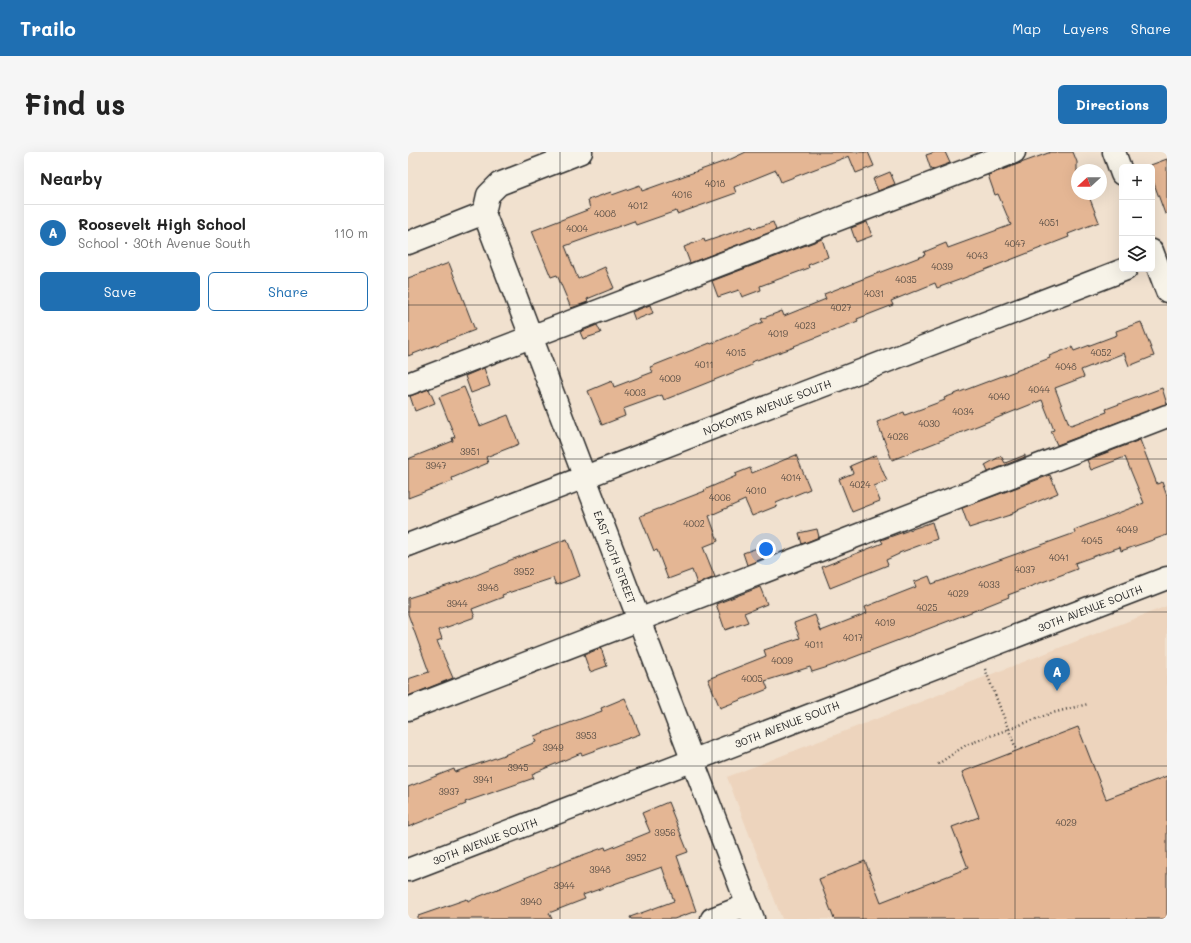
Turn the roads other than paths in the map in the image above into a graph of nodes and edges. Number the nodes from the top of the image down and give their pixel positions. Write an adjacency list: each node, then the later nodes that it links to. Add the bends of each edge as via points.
1 (581, 152): 5 (street, via 499,184)
2 (1014, 152): 10 (street)
3 (1114, 152): 4 (street)
4 (1119, 166)
5 (486, 204): 6 (street); 10 (street, EAST 40TH STREET)
6 (408, 243)
7 (1156, 255): 9 (street)
8 (1119, 272): 13 (street, NOKOMIS AVENUE SOUTH)
9 (1167, 291)
10 (531, 337): 11 (street); 13 (street, EAST 40TH STREET)
11 (408, 384)
12 (1167, 416): 16 (street)
13 (584, 477): 14 (street, NOKOMIS AVENUE SOUTH); 16 (street, EAST 40TH STREET)
14 (408, 545)
15 (1167, 578): 18 (street, 30TH AVENUE SOUTH)
16 (639, 621): 17 (street); 18 (street, EAST 40TH STREET)
17 (408, 709)
18 (693, 762): 19 (street, 30TH AVENUE SOUTH); 20 (street, EAST 40TH STREET)
19 (408, 870)
20 (750, 912): 21 (street)
21 (712, 919)

